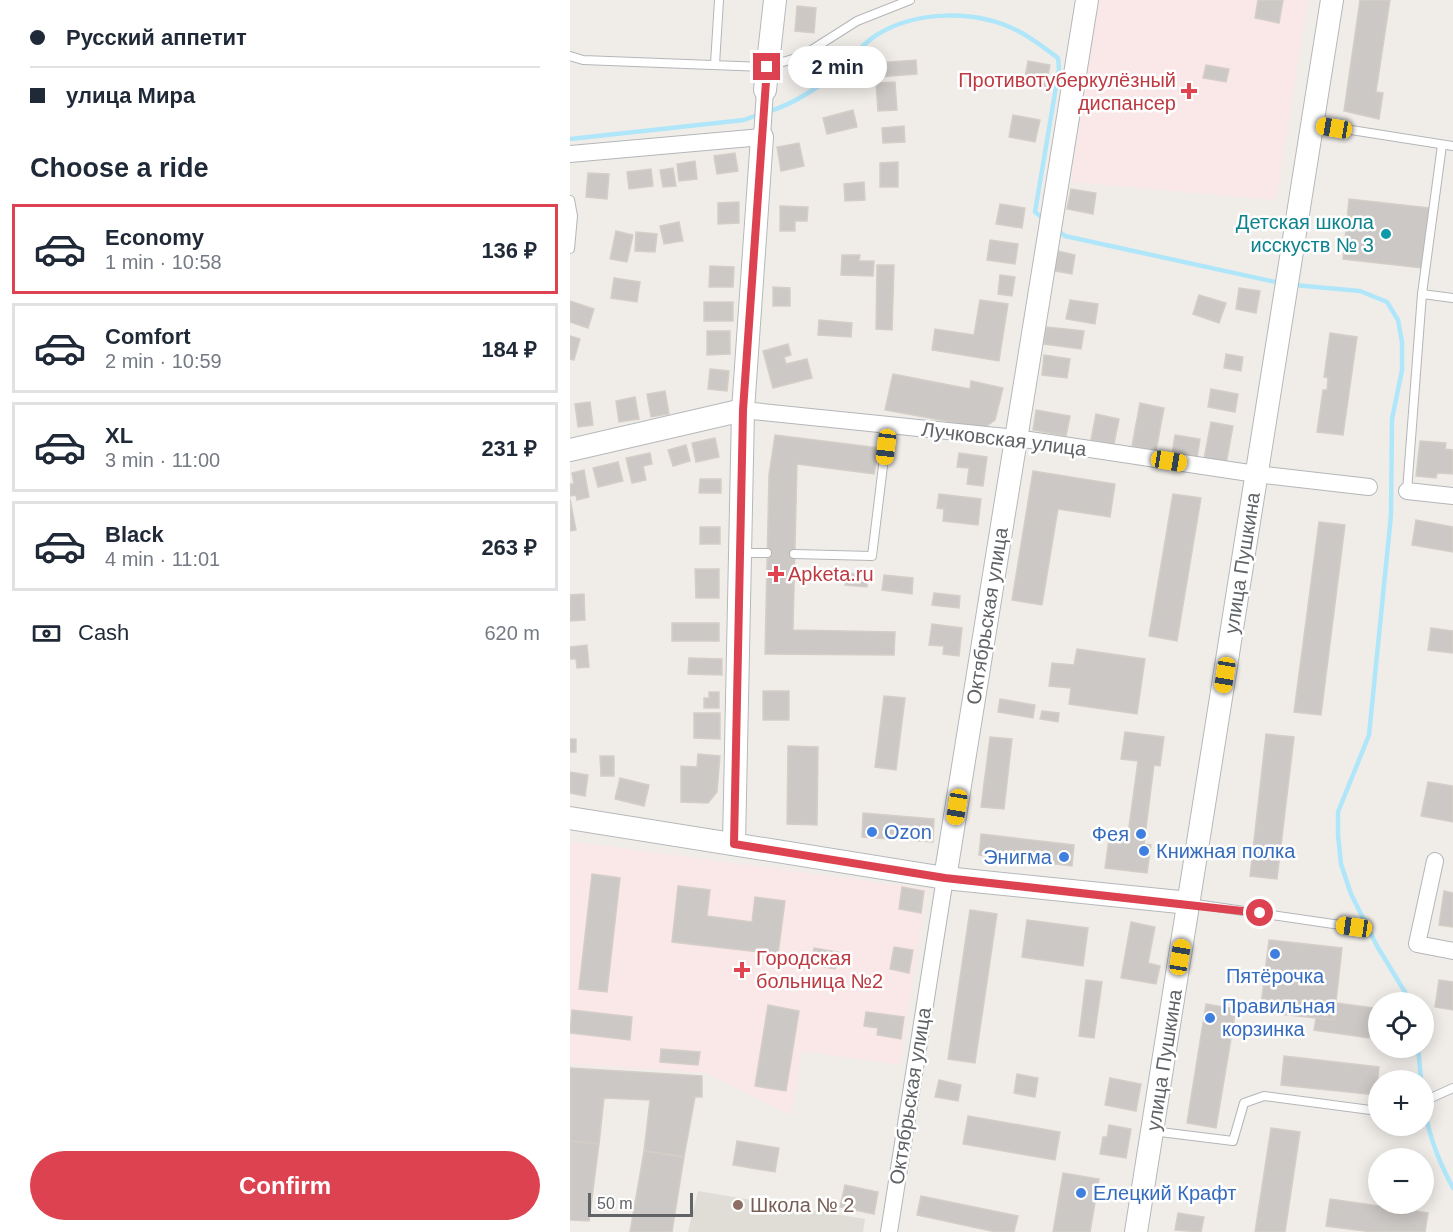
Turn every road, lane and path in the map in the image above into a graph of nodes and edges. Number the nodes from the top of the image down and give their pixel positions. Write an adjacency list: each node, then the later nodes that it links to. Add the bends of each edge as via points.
1 (719, 0): 7 (lane)
2 (775, 0): 8 (street)
3 (910, 0): 8 (lane, via 857,21 802,56)
4 (1087, 0): 21 (street, Октябрьская улица)
5 (1332, 0): 10 (street, улица Пушкина)
6 (570, 57): 7 (lane)
7 (715, 64): 8 (lane)
8 (767, 67): 9 (street)
9 (765, 90): 11 (street)
10 (1312, 124): 12 (lane); 23 (street, улица Пушкина)
11 (762, 137): 14 (street); 19 (street)
12 (1442, 145): 13 (lane); 17 (lane)
13 (1453, 146)
14 (570, 154)
15 (570, 200): 16 (lane)
16 (570, 249)
17 (1422, 294): 18 (lane); 25 (lane)
18 (1453, 298)
19 (743, 410): 20 (street, Лучковская улица); 22 (street, Лучковская улица); 27 (street)
20 (888, 425): 21 (street, Лучковская улица); 29 (lane, via 872,556)
21 (1016, 438): 23 (street, Лучковская улица); 33 (street, Октябрьская улица)
22 (570, 450)
23 (1256, 474): 24 (street, Лучковская улица); 34 (street, улица Пушкина)
24 (1369, 488)
25 (1407, 491): 26 (street)
26 (1453, 496)
27 (740, 553): 28 (lane); 31 (street)
28 (767, 554)
29 (794, 554)
30 (570, 818): 31 (street)
31 (734, 844): 33 (street)
32 (1435, 861): 36 (street, via 1417,944)
33 (945, 878): 34 (street); 41 (street, Октябрьская улица)
34 (1189, 903): 35 (lane); 40 (street, улица Пушкина)
35 (1354, 927)
36 (1453, 951)
37 (1453, 1088): 38 (lane)
38 (1434, 1097)
39 (1368, 1110): 40 (lane, via 1264,1096 1244,1103 1233,1141)
40 (1152, 1131): 42 (street, улица Пушкина)
41 (889, 1232)
42 (1136, 1232)

